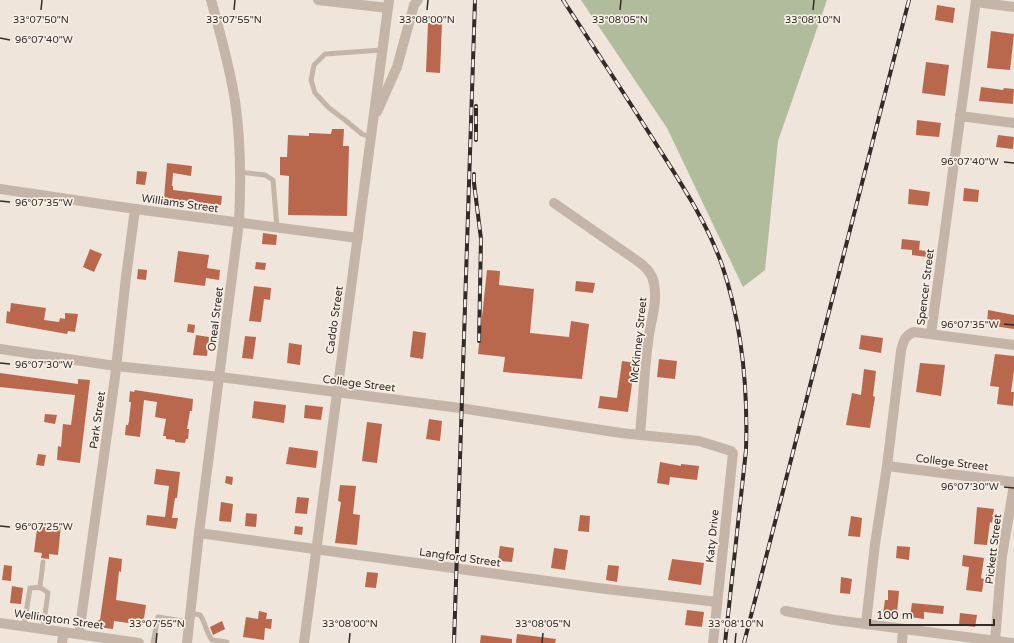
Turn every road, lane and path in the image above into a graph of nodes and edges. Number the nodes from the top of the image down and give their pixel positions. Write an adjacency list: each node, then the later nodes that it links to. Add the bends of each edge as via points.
1 (211, 0): 12 (street, Oneal Street, via 235,100)
2 (318, 0): 5 (street)
3 (418, 0): 9 (street, via 414,5 397,67)
4 (976, 1): 6 (street); 8 (street, Spencer Street)
5 (389, 4): 7 (street, Caddo Street)
6 (1014, 8)
7 (382, 50): 9 (street, Caddo Street); 11 (lane, via 325,54 314,65 311,80 315,93 329,108 362,134)
8 (960, 116): 10 (street); 19 (street, Spencer Street)
9 (372, 123): 11 (street, Caddo Street)
10 (1014, 123)
11 (371, 137): 18 (street, Caddo Street)
12 (240, 172): 16 (street, Oneal Street); 17 (lane, via 265,175 273,180)
13 (0, 189): 15 (street, Williams Street)
14 (554, 203): 25 (street, McKinney Street, via 646,267 652,276 655,299 648,342)
15 (135, 209): 16 (street, Williams Street); 22 (street, Park Street)
16 (239, 222): 17 (street, Williams Street); 23 (street, Oneal Street)
17 (277, 228): 18 (street, Williams Street)
18 (358, 238): 24 (street, Caddo Street)
19 (931, 334): 20 (street); 27 (street, Spencer Street, via 914,332 909,334 902,345)
20 (1014, 345)
21 (0, 348): 22 (street, College Street)
22 (116, 366): 23 (street, College Street); 43 (street, Park Street)
23 (220, 377): 24 (street, College Street); 30 (street, Oneal Street)
24 (336, 392): 25 (street, College Street); 31 (street, Caddo Street)
25 (640, 434): 26 (street, College Street)
26 (713, 444): 34 (street, Katy Drive, via 733,453)
27 (887, 466): 28 (street, College Street); 38 (street, Spencer Street)
28 (1014, 482)
29 (1014, 485): 44 (street, Pickett Street, via 1002,556)
30 (199, 533): 31 (street, Langford Street); 36 (street, Oneal Street)
31 (316, 549): 34 (street, Langford Street); 50 (street, Caddo Street)
32 (43, 562): 33 (lane)
33 (40, 587): 39 (lane, via 30,588); 40 (lane, via 48,594)
34 (717, 602): 51 (street, Katy Drive)
35 (786, 611): 38 (street)
36 (190, 617): 47 (lane, via 158,617); 48 (street, Oneal Street); 49 (lane, via 200,615 212,640)
37 (0, 623): 39 (street, Wellington Street)
38 (866, 623): 41 (street)
39 (24, 626): 40 (street, Wellington Street)
40 (43, 629): 42 (street, Wellington Street)
41 (903, 629): 44 (street); 52 (street)
42 (64, 632): 43 (street, Wellington Street); 45 (street)
43 (79, 634): 46 (street, Wellington Street)
44 (995, 641): 53 (street)
45 (62, 643)
46 (139, 643)
47 (153, 643)
48 (187, 643)
49 (227, 643)
50 (304, 643)
51 (713, 643)
52 (902, 643)
53 (1012, 643)

